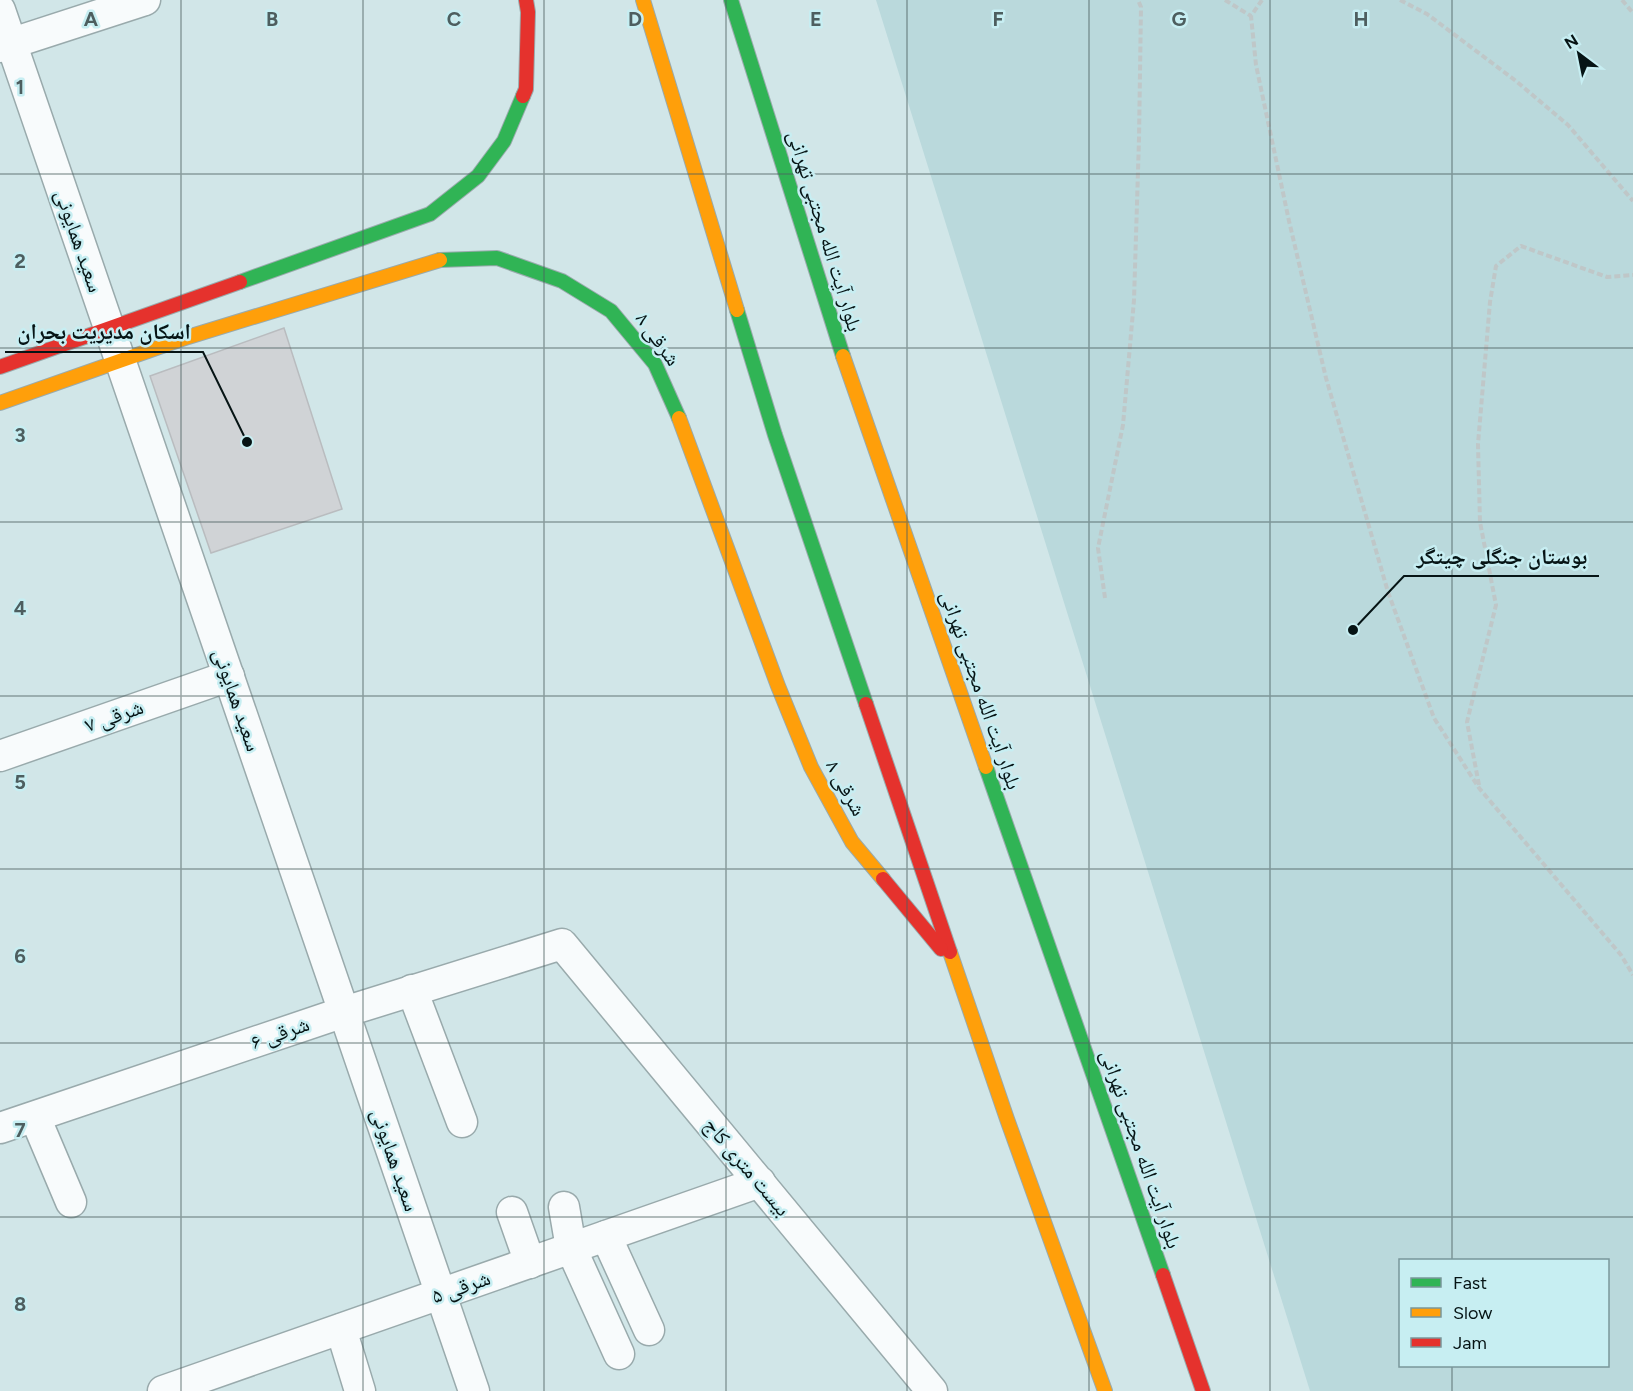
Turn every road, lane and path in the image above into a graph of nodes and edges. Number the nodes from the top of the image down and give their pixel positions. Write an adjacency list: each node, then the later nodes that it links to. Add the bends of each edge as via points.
1 (145, 0): 13 (street)
2 (526, 0): 16 (main road, via 526,88 504,141 478,176 430,214)
3 (643, 0): 25 (main road, via 775,435)
4 (731, 0): 48 (main road, بلوار آیت الله مجتبی تهرانی, via 827,310)
5 (1138, 0): 20 (path, via 1141,7 1134,300 1123,425 1098,549)
6 (1225, 0): 12 (path)
7 (1262, 0): 12 (path)
8 (1400, 0): 14 (path, via 1427,14 1568,125)
9 (1622, 0): 11 (path)
10 (0, 10): 13 (street, سعید همایونی)
11 (1633, 13)
12 (1251, 16): 23 (path, via 1256,65 1326,378 1388,592 1434,718)
13 (6, 45): 16 (street, سعید همایونی)
14 (1633, 201)
15 (1633, 275): 23 (path, via 1607,277 1521,246 1496,266 1478,444 1480,522 1496,604 1467,722)
16 (108, 329): 17 (street, سعید همایونی); 18 (main road)
17 (121, 361): 19 (main road, ۸ شرقی); 21 (street, سعید همایونی); 25 (main road, ۸ شرقی, via 437,260 497,258 562,281 611,311 655,364 686,432 811,767 852,842)
18 (0, 367)
19 (0, 403)
20 (1105, 598)
21 (229, 676): 22 (street, ۷ شرقی); 28 (street, سعید همایونی)
22 (0, 756)
23 (1479, 789): 26 (path, via 1622,955)
24 (562, 944): 27 (street, ۶ شرقی); 32 (street, بیست متری کاج)
25 (955, 965): 47 (main road)
26 (1633, 975)
27 (412, 990): 28 (street, ۶ شرقی); 30 (street)
28 (344, 1012): 29 (street, ۶ شرقی); 39 (street, سعید همایونی)
29 (35, 1117): 31 (street, ۶ شرقی); 33 (street)
30 (462, 1122)
31 (0, 1128)
32 (759, 1182): 36 (street, ۵ شرقی); 46 (street, بیست متری کاج)
33 (71, 1202)
34 (564, 1207): 37 (street)
35 (512, 1212): 38 (street)
36 (606, 1236): 37 (street, ۵ شرقی); 41 (street)
37 (571, 1248): 38 (street, ۵ شرقی); 42 (street)
38 (530, 1263): 39 (street, ۵ شرقی)
39 (441, 1294): 40 (street, ۵ شرقی); 45 (street, سعید همایونی)
40 (341, 1329): 43 (street, ۵ شرقی); 44 (street)
41 (649, 1330)
42 (620, 1354)
43 (163, 1391)
44 (360, 1391)
45 (474, 1391)
46 (932, 1391)
47 (1105, 1391)
48 (1203, 1391)

